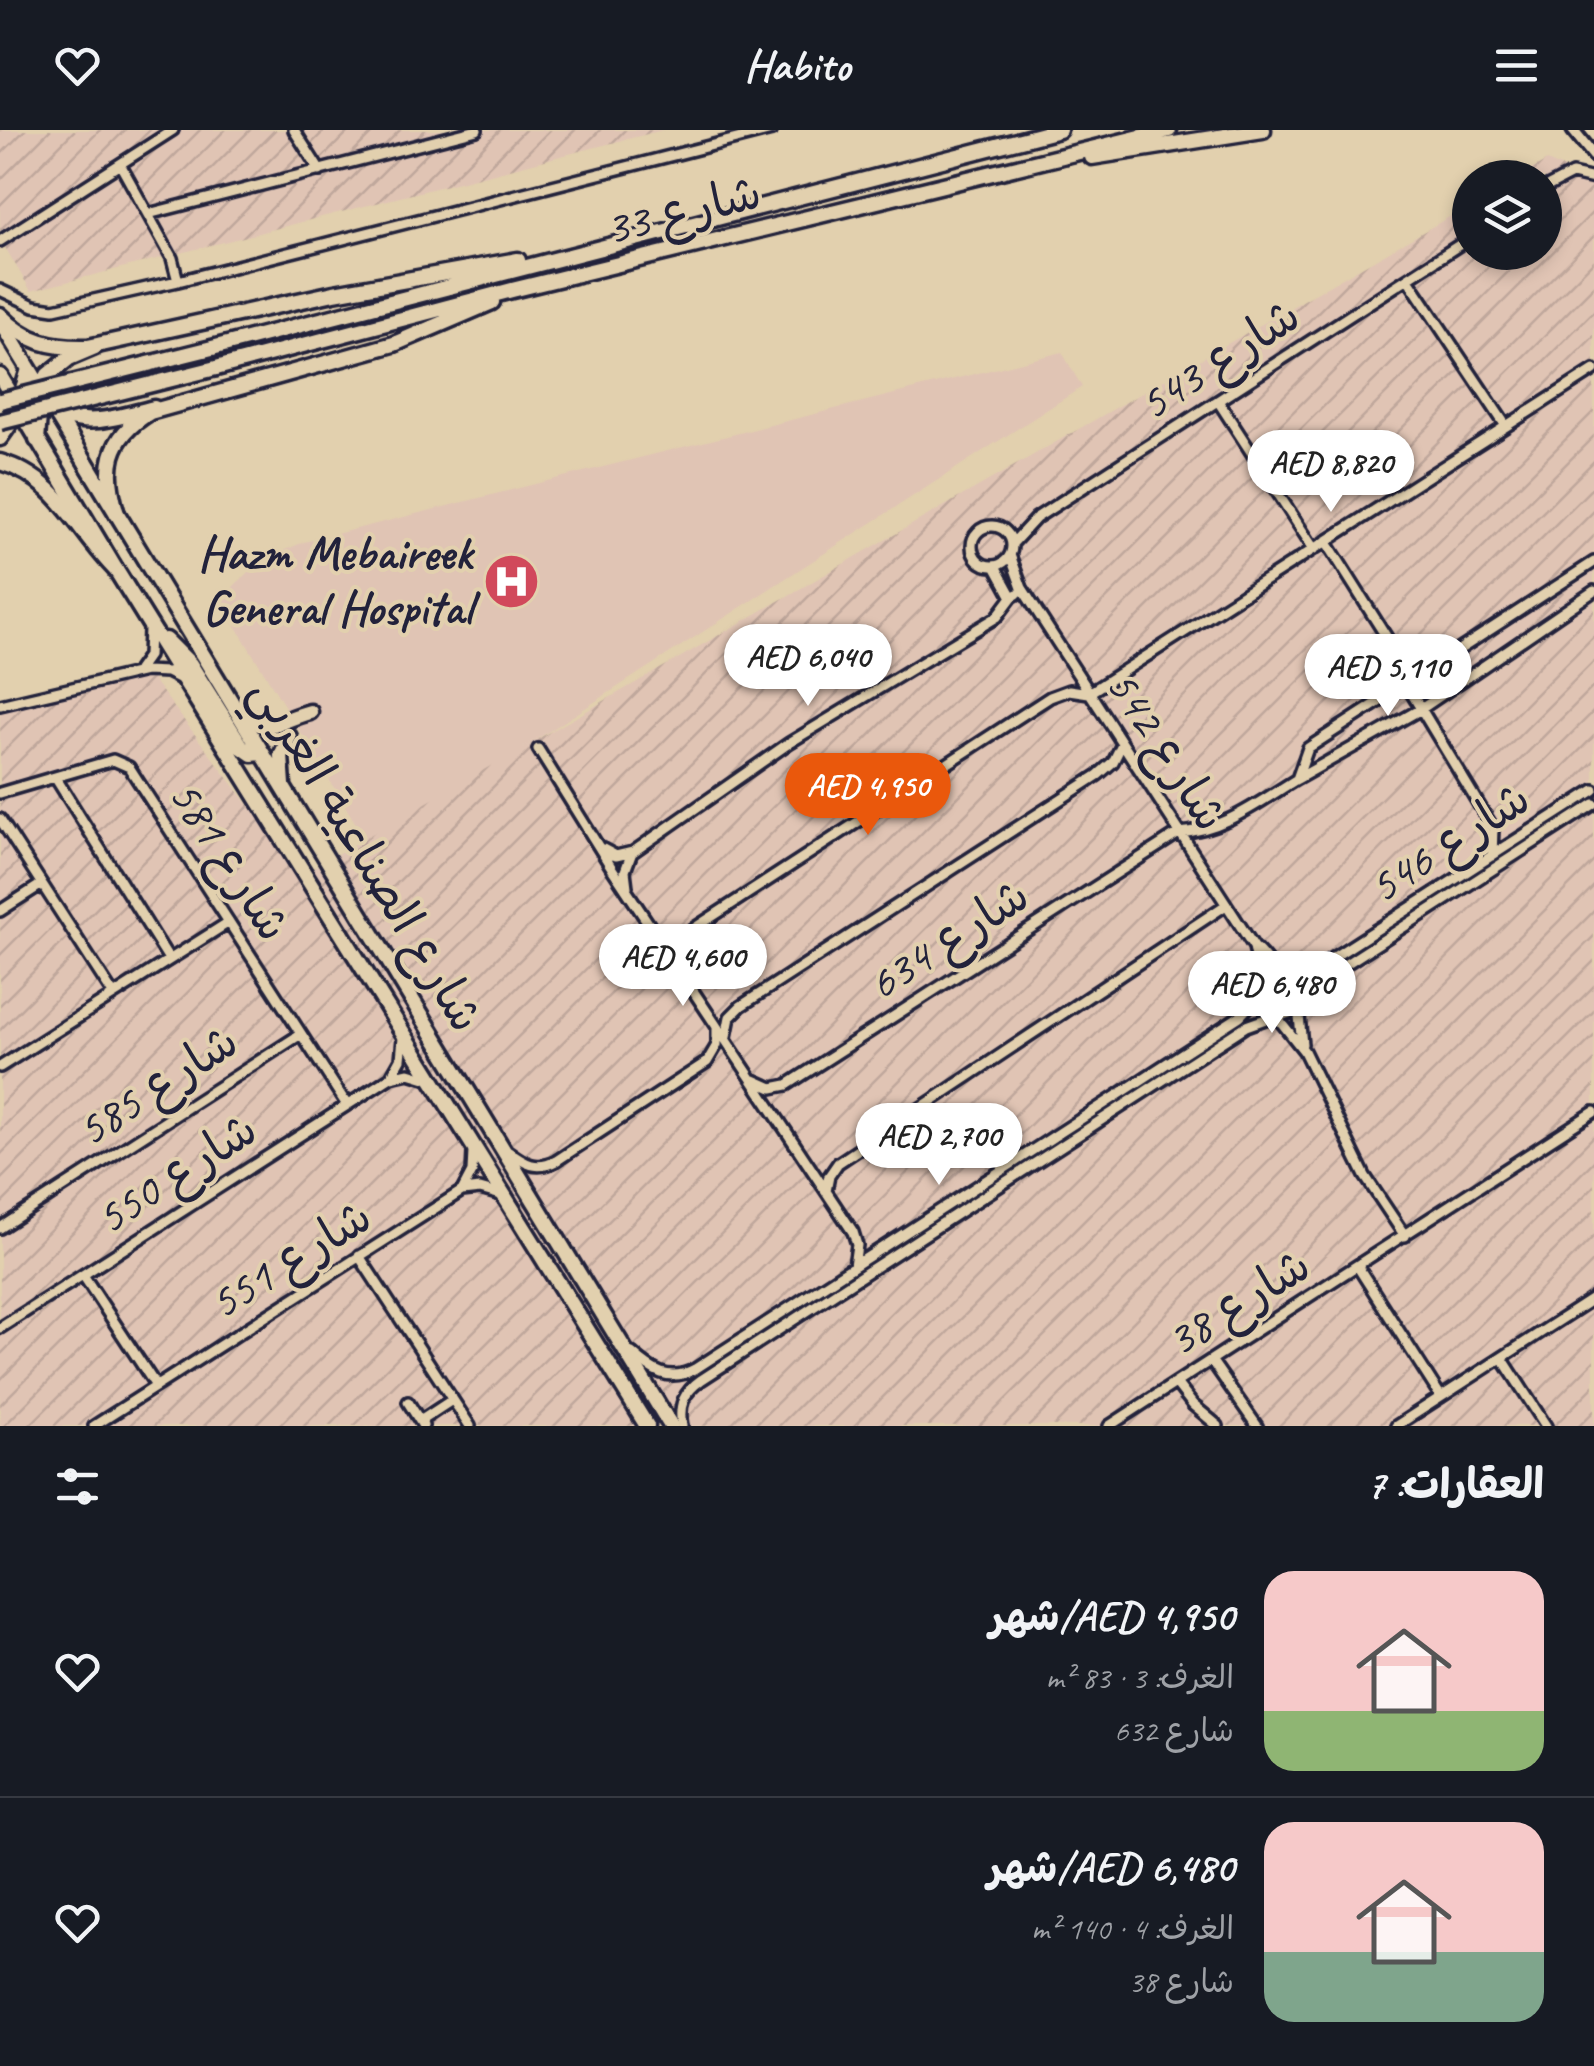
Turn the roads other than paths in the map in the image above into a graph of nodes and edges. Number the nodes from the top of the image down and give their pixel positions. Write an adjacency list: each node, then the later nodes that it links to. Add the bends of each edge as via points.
1 (173, 130): 13 (street)
2 (294, 130): 15 (street)
3 (477, 130): 10 (street)
4 (770, 130): 23 (street)
5 (1047, 130): 11 (main road)
6 (1058, 130): 11 (main road, شارع 33)
7 (1170, 130): 14 (main road, شارع 33)
8 (1263, 130): 14 (main road)
9 (1574, 130): 12 (street)
10 (457, 132): 15 (street)
11 (1028, 137): 21 (main road, شارع 33)
12 (1594, 156)
13 (120, 164): 18 (street); 19 (street)
14 (1032, 164): 25 (main road, شارع 33)
15 (320, 171): 18 (street)
16 (1562, 177): 17 (street)
17 (1594, 179)
18 (148, 214): 23 (street)
19 (0, 241)
20 (1452, 250): 22 (street, شارع 543)
21 (554, 258): 27 (main road, via 350,290); 30 (main road, شارع 33, bridge, via 212,348)
22 (1408, 279): 32 (street, شارع 543); 37 (street)
23 (178, 281): 24 (street, via 49,309)
24 (0, 290)
25 (512, 290): 33 (main road, via 394,344); 36 (main road, شارع 33, bridge)
26 (0, 318): 27 (main road, via 42,344); 28 (main road, شارع الصناعية الغربي)
27 (100, 345): 31 (main road, via 54,368 45,381)
28 (29, 369): 30 (main road); 31 (main road, شارع الصناعية الغربي)
29 (1592, 374): 37 (street)
30 (7, 393): 31 (main road); 34 (main road); 38 (main road, via 11,425); 39 (main road, شارع الصناعية الغربي)
31 (47, 398): 33 (main road, via 61,414 91,420); 34 (main road); 35 (main road, شارع الصناعية الغربي)
32 (1218, 400): 43 (street); 44 (street, شارع 543, via 1036,518)
33 (167, 405): 41 (main road, via 135,422 114,451 108,480)
34 (39, 416): 35 (main road); 39 (main road)
35 (60, 420): 41 (main road, شارع الصناعية الغربي)
36 (0, 422)
37 (1506, 426): 42 (street)
38 (0, 438)
39 (37, 440): 47 (main road, شارع الصناعية الغربي)
40 (0, 462): 47 (main road, via 48,486)
41 (117, 514): 58 (main road, شارع الصناعية الغربي)
42 (1326, 541): 43 (street); 54 (street)
43 (1314, 549): 56 (street)
44 (1011, 550): 46 (street); 46 (street, via 998,527 976,534 974,555); 48 (street, شارع 542)
45 (1594, 562): 54 (street)
46 (996, 566): 50 (street)
47 (116, 570): 51 (main road, شارع الصناعية الغربي)
48 (1024, 590): 50 (street); 56 (street, شارع 542)
49 (1594, 591): 59 (street)
50 (1012, 597): 76 (street, via 997,617 789,744)
51 (146, 617): 52 (main road, شارع الصناعية الغربي); 53 (street, via 150,648)
52 (156, 632): 55 (main road, شارع الصناعية الغربي); 64 (main road, via 190,664)
53 (136, 673): 55 (street, via 159,670); 57 (street)
54 (1409, 682): 59 (street); 66 (street, via 1308,748)
55 (189, 684): 64 (main road, شارع الصناعية الغربي)
56 (1089, 693): 62 (street, شارع 542); 83 (street, via 1069,690 1050,697 690,931)
57 (0, 706)
58 (234, 707): 60 (main road, via 270,726); 64 (main road, شارع الصناعية الغربي)
59 (1420, 709): 66 (street); 72 (street)
60 (310, 712)
61 (289, 737): 67 (main road, via 281,756)
62 (1122, 744): 73 (street, شارع 542); 94 (street, via 1098,775 741,1006 730,1017)
63 (538, 749): 75 (street)
64 (248, 756): 67 (main road, شارع الصناعية الغربي); 92 (main road, شارع الصناعية الغربي)
65 (55, 777): 69 (street, شارع 581); 82 (street, شارع 581, via 122,761); 85 (street)
66 (1297, 779): 73 (street, via 1226,822)
67 (283, 790): 103 (main road, شارع الصناعية الغربي)
68 (1594, 790): 74 (street, شارع 546)
69 (0, 793)
70 (1594, 804): 89 (street, شارع 546, via 1315,984)
71 (0, 819): 78 (street)
72 (1493, 828): 74 (street); 77 (street)
73 (1178, 832): 80 (street, شارع 542); 98 (street, شارع 634, via 793,1082 772,1088)
74 (1518, 838): 77 (street, شارع 546)
75 (602, 848): 76 (street, via 616,856); 79 (street)
76 (633, 852): 79 (street, via 625,870)
77 (1492, 856): 86 (street, شارع 546, via 1309,973)
78 (42, 884): 81 (street); 88 (street)
79 (628, 890): 83 (street)
80 (1226, 906): 84 (street, شارع 542); 104 (street, via 838,1163)
81 (0, 911)
82 (229, 922): 85 (street); 93 (street, شارع 581)
83 (656, 932): 91 (street)
84 (1254, 947): 86 (street, شارع 542); 87 (street, شارع 542)
85 (169, 959): 88 (street)
86 (1287, 979): 87 (street, via 1271,980); 89 (street, via 1298,989)
87 (1261, 992): 90 (street, via 1264,1010); 110 (street, via 1240,1016)
88 (113, 994): 96 (street)
89 (1299, 1002): 90 (street, via 1291,1014); 95 (street)
90 (1275, 1017): 95 (street); 128 (street, via 1246,1026 701,1380 682,1403)
91 (717, 1025): 94 (street); 103 (street, via 717,1045 707,1062 556,1161 530,1166)
92 (401, 1026): 97 (street, via 404,1048); 99 (main road, شارع الصناعية الغربي)
93 (301, 1034): 100 (street, شارع 581); 107 (street, شارع 585)
94 (726, 1040): 98 (street)
95 (1304, 1052): 108 (street, via 1366,1176)
96 (0, 1067)
97 (391, 1077): 99 (street, via 409,1073); 100 (street, شارع 550)
98 (752, 1080): 104 (street)
99 (436, 1083): 102 (main road, شارع الصناعية الغربي)
100 (347, 1105): 112 (street, شارع 550)
101 (1594, 1112): 108 (street, شارع 38)
102 (471, 1140): 105 (street, via 472,1172); 106 (main road, شارع الصناعية الغربي)
103 (500, 1146): 115 (main road, شارع الصناعية الغربي)
104 (826, 1191): 110 (street, via 856,1238)
105 (462, 1192): 106 (street, via 480,1189); 109 (street, شارع 551)
106 (506, 1198): 126 (main road, شارع الصناعية الغربي)
107 (0, 1228)
108 (1405, 1236): 111 (street, شارع 38)
109 (359, 1256): 119 (street, شارع 551); 121 (street)
110 (854, 1266): 115 (street, via 686,1374 657,1373)
111 (1358, 1267): 117 (street, شارع 38); 120 (street)
112 (83, 1275): 114 (street, شارع 550); 119 (street)
113 (1594, 1298): 116 (street)
114 (0, 1328)
115 (620, 1342): 127 (main road, شارع الصناعية الغربي)
116 (1502, 1358): 120 (street); 133 (street)
117 (1211, 1360): 118 (street, شارع 38); 131 (street)
118 (1176, 1383): 129 (street, شارع 38); 130 (street)
119 (156, 1386): 124 (street, شارع 551)
120 (1442, 1397): 132 (street)
121 (452, 1400): 123 (street); 125 (street)
122 (408, 1402): 123 (street)
123 (421, 1423)
124 (94, 1426)
125 (470, 1426)
126 (647, 1426)
127 (672, 1426)
128 (682, 1426)
129 (1108, 1426)
130 (1218, 1426)
131 (1257, 1426)
132 (1396, 1426)
133 (1546, 1426)

